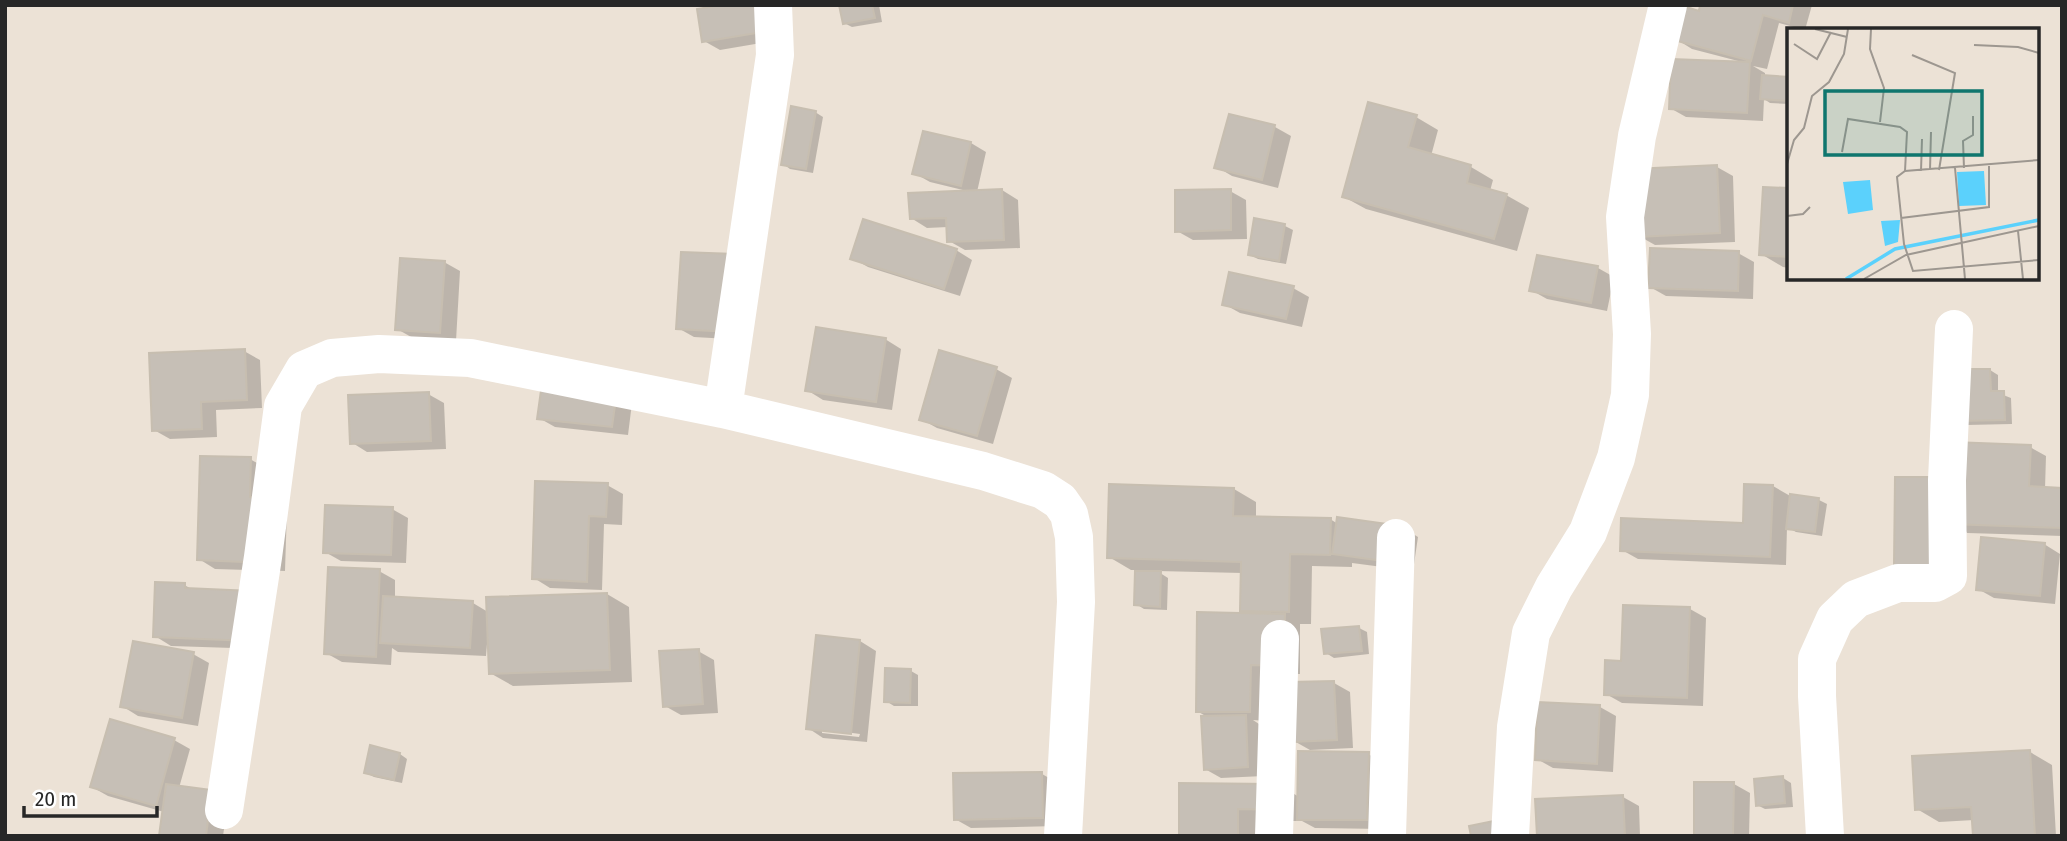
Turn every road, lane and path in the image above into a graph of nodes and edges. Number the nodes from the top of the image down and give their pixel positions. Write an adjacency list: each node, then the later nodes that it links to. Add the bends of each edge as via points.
1 (774, 5): 4 (street, via 775,55)
2 (1668, 5): 11 (street, via 1637,136 1625,217 1632,334 1630,395 1616,458 1588,532 1531,633 1516,727)
3 (1954, 329): 12 (street, via 1948,576 1935,583 1898,583 1856,599 1835,619 1816,659)
4 (723, 409): 7 (street, via 470,358 368,355 332,358 304,370 283,406); 8 (street, via 983,471 1043,490 1060,501 1069,514 1074,537 1076,602)
5 (1396, 538): 10 (street)
6 (1280, 639): 9 (street)
7 (224, 810)
8 (1063, 836)
9 (1274, 836)
10 (1387, 836)
11 (1510, 836)
12 (1825, 836)

